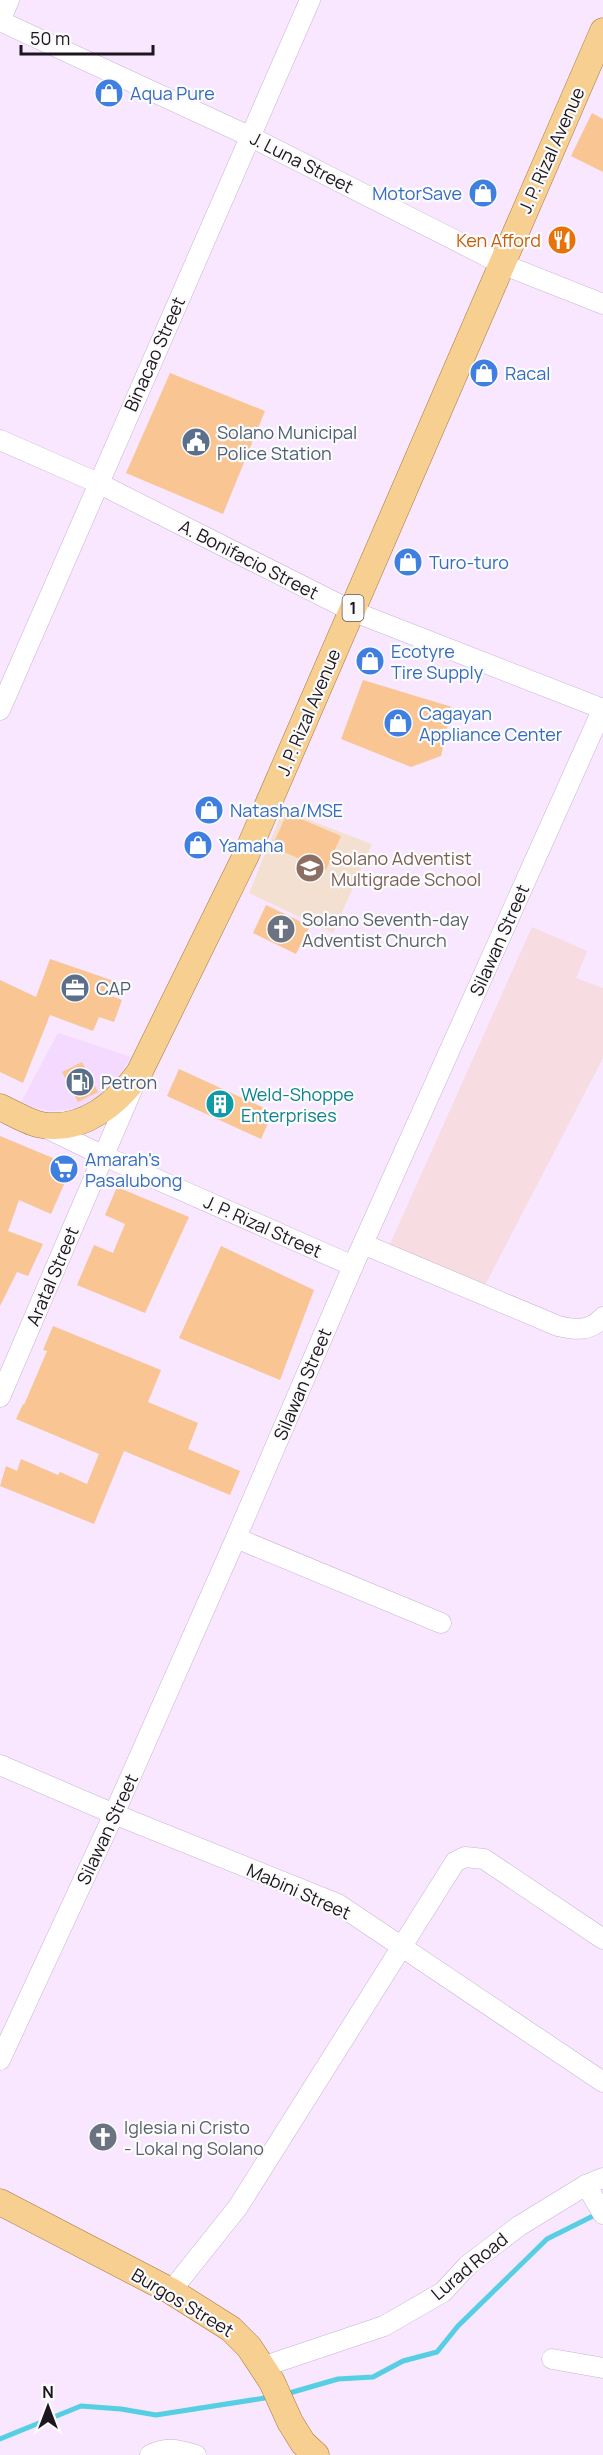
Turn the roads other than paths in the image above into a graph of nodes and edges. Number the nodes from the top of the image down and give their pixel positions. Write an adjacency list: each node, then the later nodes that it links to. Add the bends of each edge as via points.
1 (9, 0): 3 (street)
2 (310, 0): 5 (street, Binacao Street)
3 (0, 21): 5 (street, J. Luna Street)
4 (603, 31): 6 (main road, J. P. Rizal Avenue / 1)
5 (249, 136): 6 (street, J. Luna Street); 9 (street, Binacao Street)
6 (502, 264): 7 (street, J. Luna Street); 10 (main road, J. P. Rizal Avenue / 1)
7 (603, 304)
8 (0, 440): 9 (street, A. Bonifacio Street)
9 (98, 483): 10 (street, A. Bonifacio Street); 12 (street, Binacao Street)
10 (352, 611): 11 (street, A. Bonifacio Street); 13 (main road, J. P. Rizal Avenue / 1, via 247,853)
11 (603, 708): 17 (street, Silawan Street)
12 (0, 710)
13 (139, 1073): 15 (main road, J. P. Rizal Avenue / 1, via 127,1090 101,1112 82,1121); 16 (street, Aratal Street)
14 (0, 1107): 15 (main road, J. P. Rizal Avenue / 1)
15 (42, 1125): 16 (street, J. P. Rizal Street)
16 (104, 1156): 18 (street, J. P. Rizal Street); 20 (street, Aratal Street)
17 (363, 1244): 18 (street, Silawan Street); 19 (street, via 558,1326 583,1329)
18 (353, 1266): 21 (street, Silawan Street)
19 (603, 1317)
20 (0, 1397)
21 (236, 1538): 22 (street); 24 (street, Silawan Street)
22 (441, 1623)
23 (0, 1765): 24 (street, Mabini Street)
24 (114, 1814): 26 (street, Mabini Street, via 338,1904); 27 (street, Silawan Street)
25 (603, 1939): 26 (street, via 475,1856 456,1862)
26 (403, 1948): 28 (street, Mabini Street); 32 (street, via 238,2207)
27 (0, 2060)
28 (603, 2082)
29 (594, 2182): 31 (street); 35 (street, Lurad Road, via 489,2247 443,2292 384,2326)
30 (0, 2202): 32 (main road, Burgos Street)
31 (600, 2208)
32 (171, 2291): 35 (main road, Burgos Street, via 231,2329)
33 (552, 2359): 34 (street)
34 (603, 2368)
35 (267, 2374): 38 (main road, Burgos Street, via 290,2422)
36 (150, 2455): 37 (street, via 171,2449)
37 (196, 2455)
38 (316, 2455)

